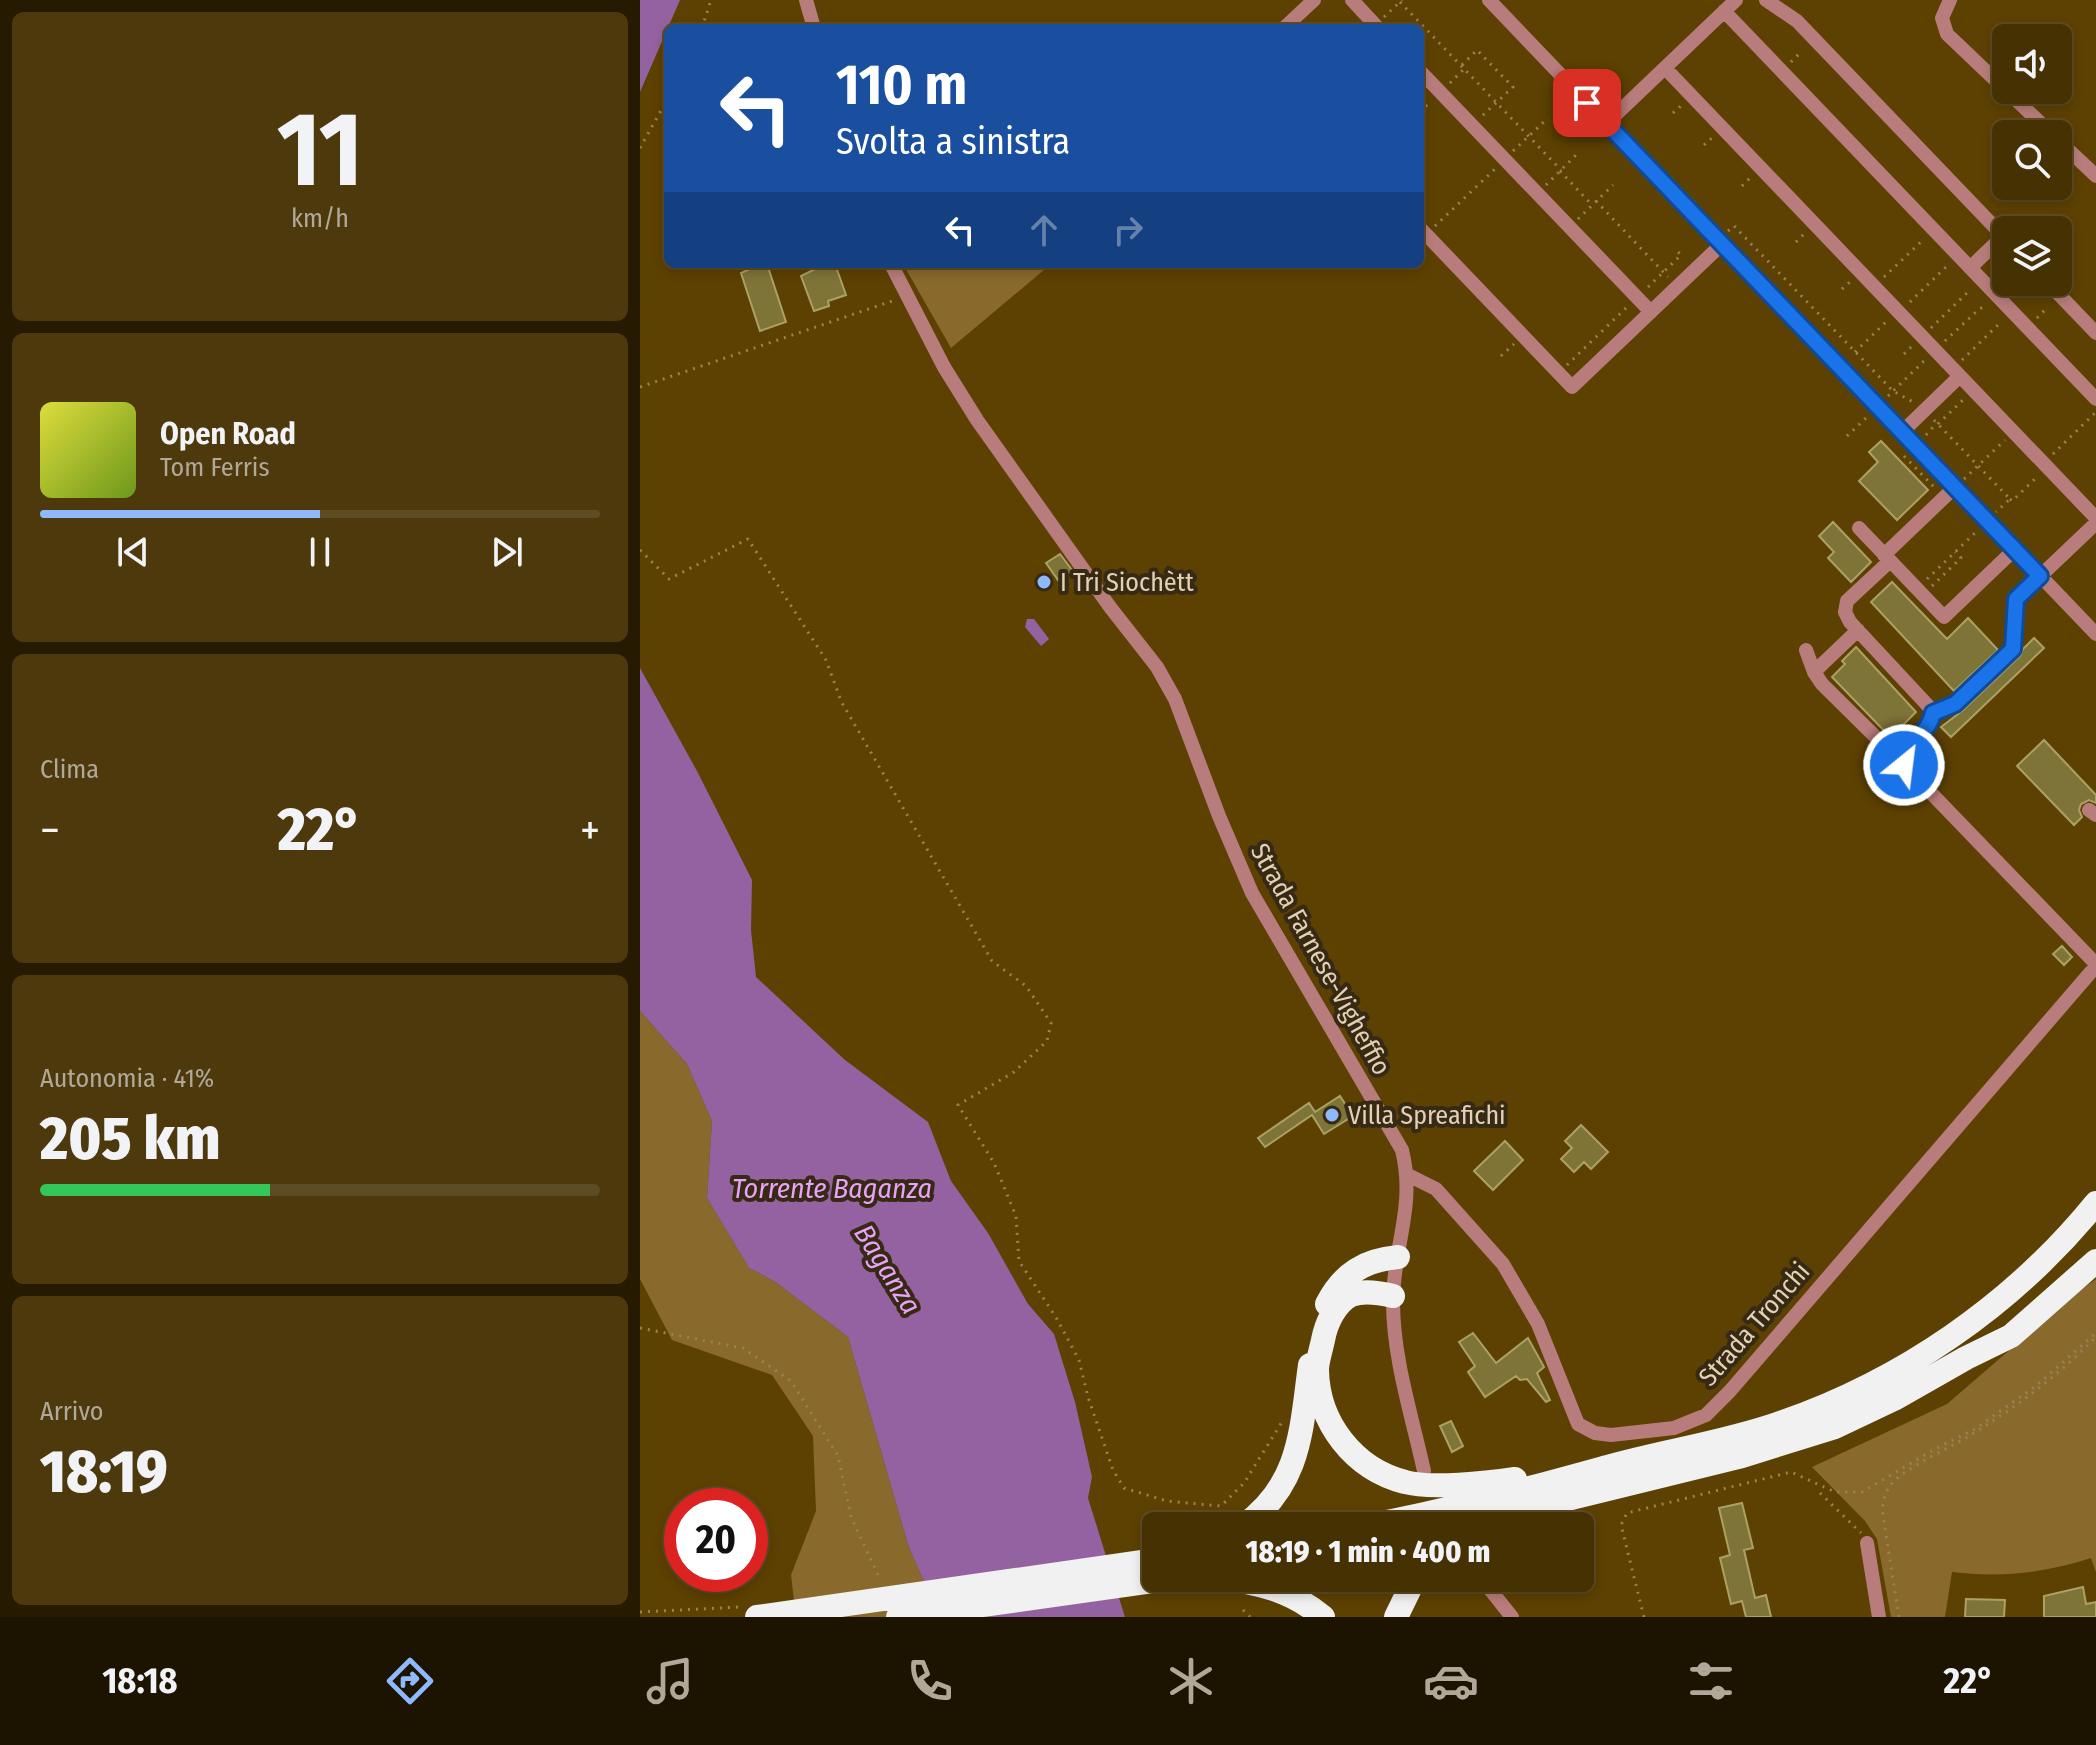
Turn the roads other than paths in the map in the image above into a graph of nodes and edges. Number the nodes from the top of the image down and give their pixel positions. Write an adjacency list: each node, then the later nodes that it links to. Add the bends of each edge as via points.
1 (806, 0): 9 (street)
2 (1314, 0): 10 (street)
3 (1352, 0): 11 (street)
4 (1489, 0): 15 (street)
5 (1736, 0): 8 (street)
6 (1766, 0): 18 (street, via 1797,21)
7 (1950, 0): 14 (street, via 1942,18 1947,34)
8 (1724, 11): 12 (street); 23 (street)
9 (813, 24)
10 (1288, 24)
11 (1375, 24)
12 (1665, 68): 15 (street); 27 (street)
13 (1424, 75): 25 (street)
14 (2037, 120)
15 (1607, 123): 20 (street)
16 (2072, 153): 17 (street)
17 (2096, 176)
18 (1992, 225)
19 (1425, 230): 25 (street, via 1572,387)
20 (1722, 244): 25 (street); 29 (street)
21 (1992, 249): 23 (street)
22 (893, 268): 43 (street, Strada Farnese-Vigheffio, via 977,420 1157,667 1180,710 1252,893 1402,1150)
23 (1970, 268): 28 (street)
24 (2060, 296): 26 (street)
25 (1651, 312)
26 (2096, 333)
27 (1956, 372): 29 (street); 31 (street)
28 (2096, 399)
29 (1902, 432): 30 (street)
30 (1955, 487): 33 (street); 34 (street)
31 (2096, 520): 35 (street)
32 (1859, 528): 34 (street)
33 (2015, 549): 34 (street, via 1944,617); 35 (street)
34 (1887, 558): 36 (street, via 1846,604 1848,619)
35 (2040, 576): 37 (street); 40 (street, via 2016,599 2013,649 1955,704)
36 (1858, 630): 39 (street); 40 (street)
37 (2096, 634)
38 (1806, 650): 39 (street)
39 (1814, 672): 41 (street)
40 (1933, 713): 41 (street)
41 (1904, 765): 42 (street)
42 (2096, 965): 43 (street, Strada Tronchi, via 1730,1391 1706,1415 1674,1428 1611,1435 1578,1424 1538,1324 1503,1264 1436,1189)
43 (1408, 1175): 46 (street, Strada Farnese-Vigheffio)
44 (2096, 1203): 50 (highway, via 2030,1275 1904,1367 1776,1425)
45 (2096, 1239): 49 (highway, via 2027,1309)
46 (1398, 1257): 48 (street, Strada Farnese-Vigheffio); 53 (highway, via 1364,1265 1331,1297 1317,1325 1288,1475)
47 (2096, 1261): 49 (highway, via 2020,1330)
48 (1393, 1296): 50 (highway, via 1353,1294 1340,1302 1326,1327 1317,1370 1324,1410 1358,1461 1407,1483 1481,1484); 51 (street, Strada Farnese-Vigheffio, via 1393,1325)
49 (1949, 1368): 52 (highway, via 1865,1414 1804,1438)
50 (1608, 1467): 54 (highway)
51 (1424, 1471)
52 (1587, 1496): 55 (highway); 56 (highway)
53 (1259, 1512)
54 (1429, 1512)
55 (1518, 1512)
56 (1552, 1512)
57 (1867, 1543): 67 (street)
58 (1142, 1572): 62 (highway)
59 (1284, 1592): 64 (highway)
60 (1408, 1592): 65 (highway)
61 (1492, 1592): 66 (street)
62 (889, 1601): 63 (highway)
63 (757, 1617)
64 (1323, 1617)
65 (1396, 1617)
66 (1512, 1617)
67 (1879, 1617)

